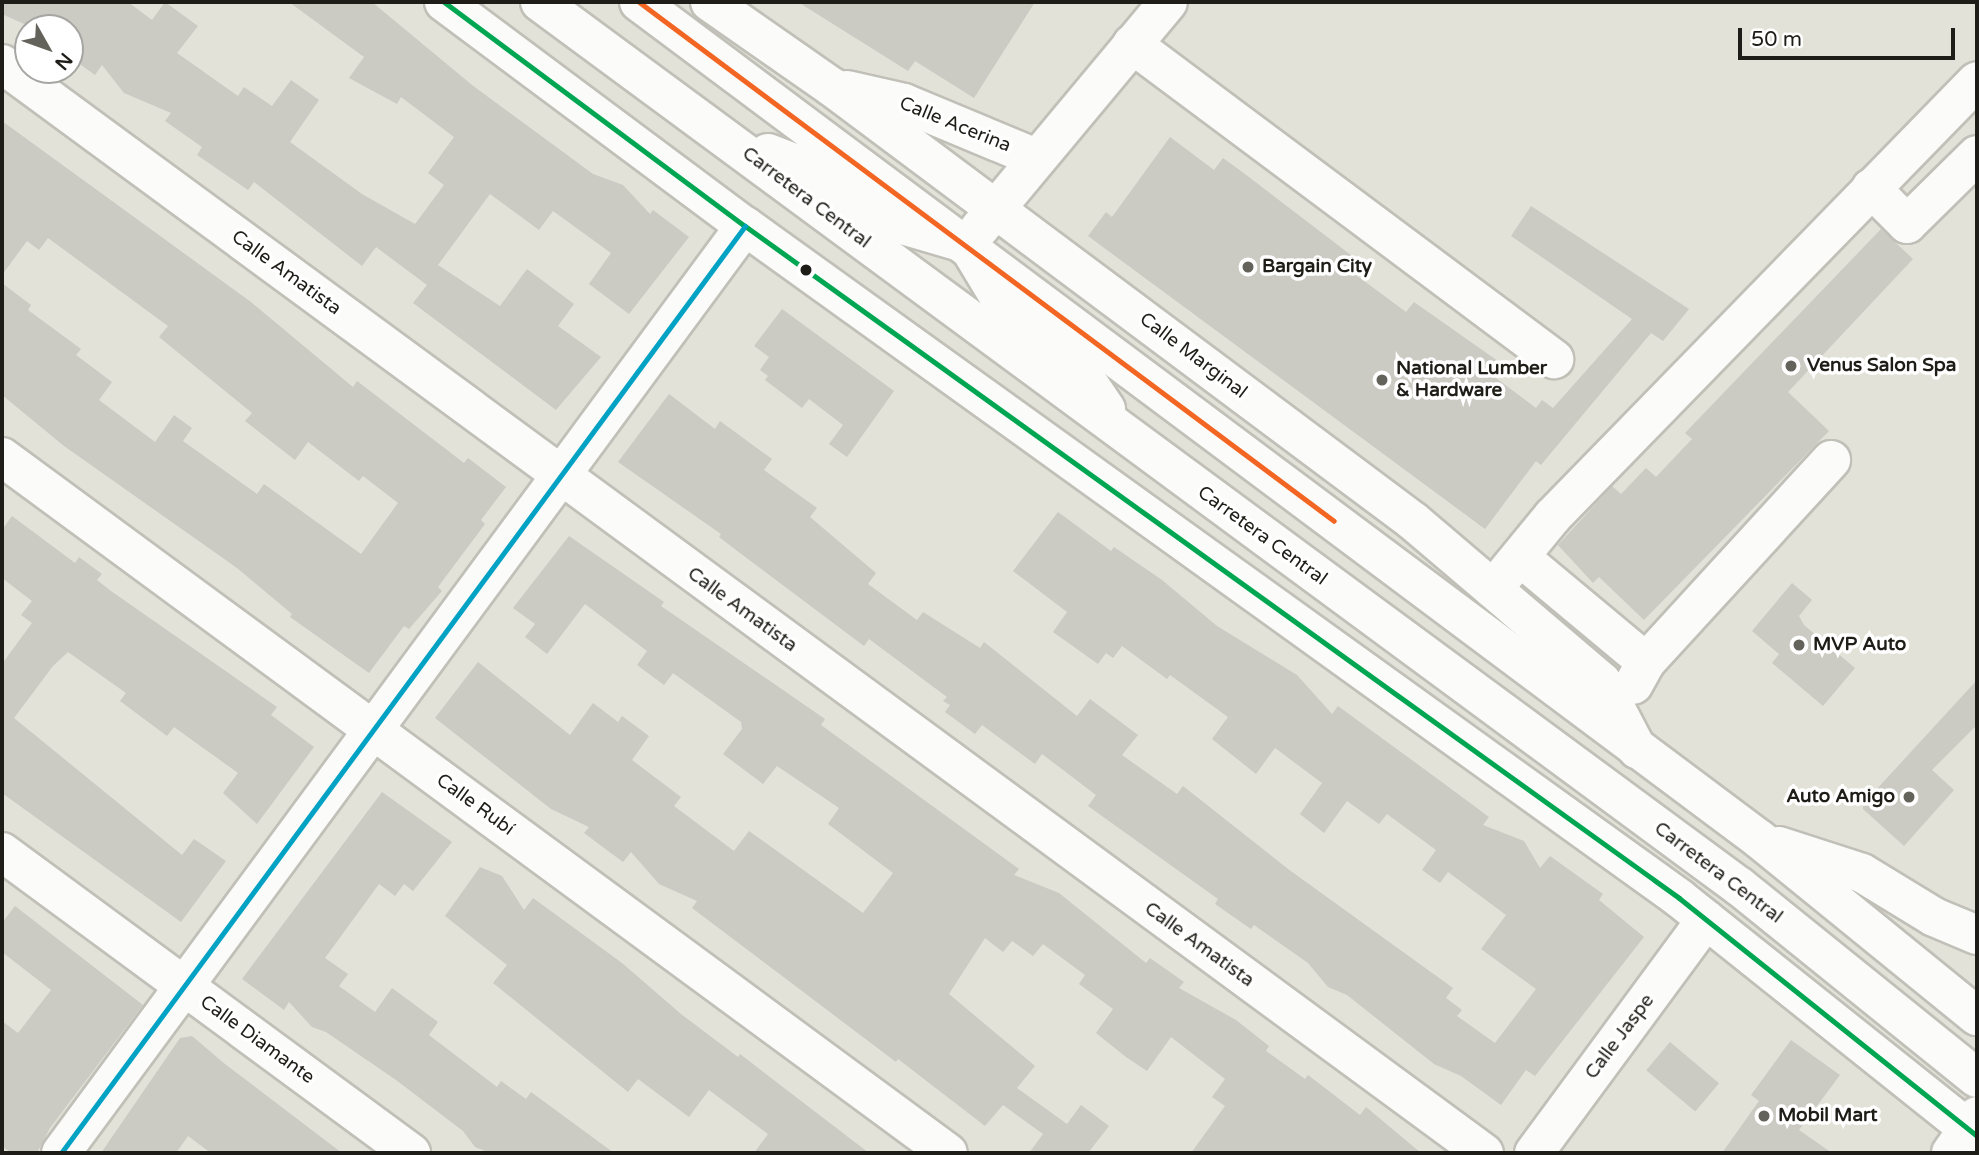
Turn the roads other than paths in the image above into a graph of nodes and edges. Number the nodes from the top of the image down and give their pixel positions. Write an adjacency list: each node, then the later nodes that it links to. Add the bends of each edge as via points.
1 (444, 2): 15 (street)
2 (540, 2): 10 (street, Carretera Central)
3 (639, 2): 16 (street)
4 (710, 2): 9 (street, Calle Marginal)
5 (1168, 2): 6 (street)
6 (1132, 44): 12 (street); 17 (street)
7 (2, 64): 21 (street, Calle Amatista)
8 (1977, 80): 13 (street)
9 (832, 87): 12 (street, Calle Acerina, via 904,103); 14 (street, Calle Marginal)
10 (719, 133): 16 (street, via 817,172 882,219); 18 (street, Carretera Central)
11 (1977, 155): 13 (street, via 1908,224)
12 (1036, 158): 14 (street)
13 (1871, 188): 22 (street, via 1553,516)
14 (995, 207): 16 (street); 23 (street, Calle Marginal, via 1402,513)
15 (746, 226): 21 (street); 31 (street)
16 (967, 244): 18 (street, via 1005,307 1077,366); 27 (street)
17 (1554, 359)
18 (1121, 432): 28 (street, Carretera Central)
19 (2, 457): 26 (street, Calle Rubí)
20 (1831, 460): 24 (street)
21 (560, 475): 26 (street); 40 (street, Calle Amatista)
22 (1520, 557): 23 (street); 24 (street)
23 (1493, 589): 25 (street, Calle Marginal, via 1602,682)
24 (1646, 662): 25 (street)
25 (1617, 711): 27 (street, Calle Marginal)
26 (371, 729): 33 (street); 39 (street, Calle Rubí)
27 (1637, 749): 29 (street)
28 (1621, 801): 31 (street); 35 (street, Carretera Central, via 1740,887)
29 (1759, 839): 32 (street, via 1862,873 1934,917); 34 (street)
30 (2, 852): 33 (street, Calle Diamante)
31 (1693, 909): 36 (street); 41 (street, Calle Jaspe)
32 (1977, 934)
33 (182, 984): 37 (street); 38 (street, Calle Diamante)
34 (1977, 1016)
35 (1977, 1078)
36 (1969, 1134)
37 (61, 1153)
38 (411, 1153)
39 (948, 1153)
40 (1484, 1153)
41 (1534, 1153)

